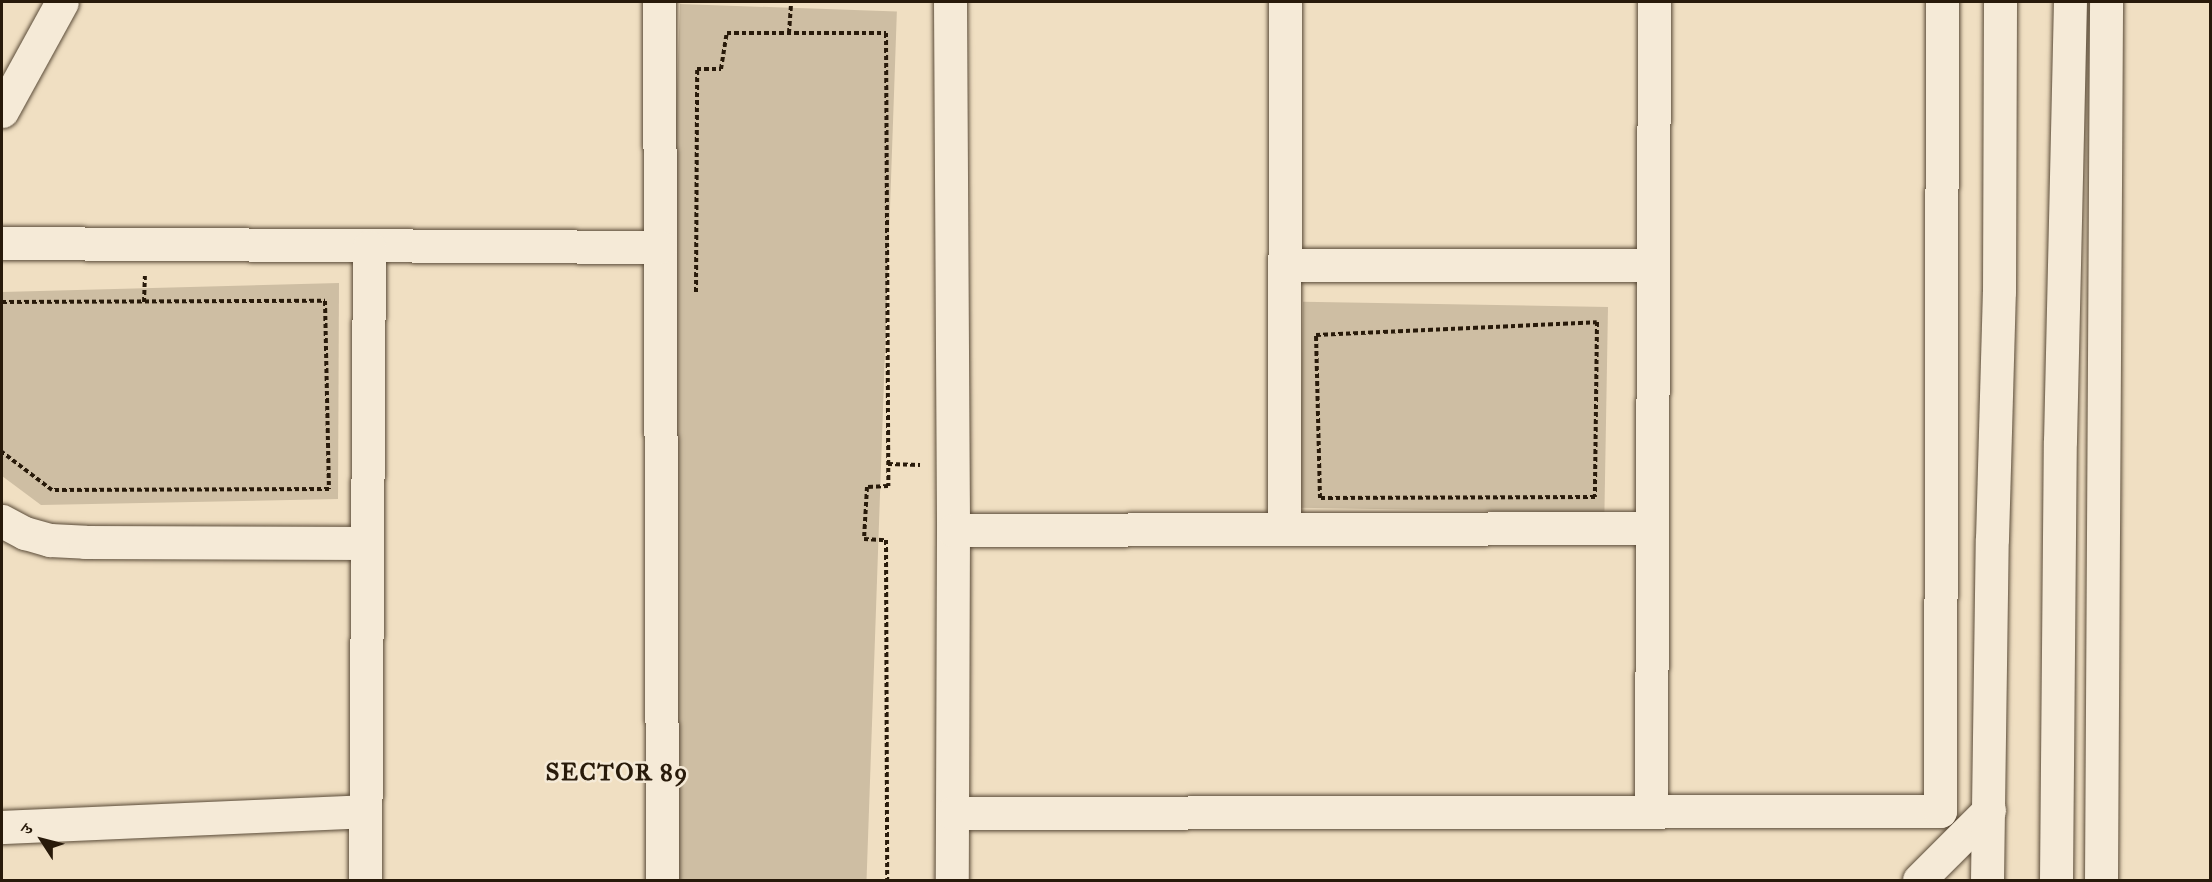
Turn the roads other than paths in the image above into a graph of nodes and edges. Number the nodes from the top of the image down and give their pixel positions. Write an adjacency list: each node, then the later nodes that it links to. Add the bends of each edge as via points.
1 (62, 2): 10 (street)
2 (659, 2): 13 (street)
3 (950, 2): 19 (street)
4 (1285, 2): 14 (street)
5 (1654, 2): 15 (street)
6 (1942, 2): 24 (street)
7 (2000, 2): 21 (street, via 2000,292)
8 (2070, 2): 27 (street)
9 (2106, 2): 34 (street)
10 (2, 111)
11 (2, 243): 12 (street)
12 (369, 247): 13 (street); 20 (street)
13 (660, 248): 30 (street)
14 (1284, 265): 15 (street); 18 (street)
15 (1653, 265): 17 (street)
16 (2, 521): 20 (street, via 50,540)
17 (1652, 528): 18 (street); 23 (street)
18 (1284, 529): 19 (street)
19 (953, 530): 25 (street)
20 (367, 543): 22 (street)
21 (1989, 810): 28 (street); 32 (street)
22 (365, 811): 26 (street); 29 (street)
23 (1651, 811): 24 (street); 25 (street)
24 (1940, 811): 28 (street)
25 (952, 813): 31 (street)
26 (2, 827)
27 (2056, 838): 33 (street); 34 (street)
28 (1929, 870)
29 (365, 880)
30 (662, 880)
31 (952, 880)
32 (1987, 880)
33 (2056, 880)
34 (2099, 880)

